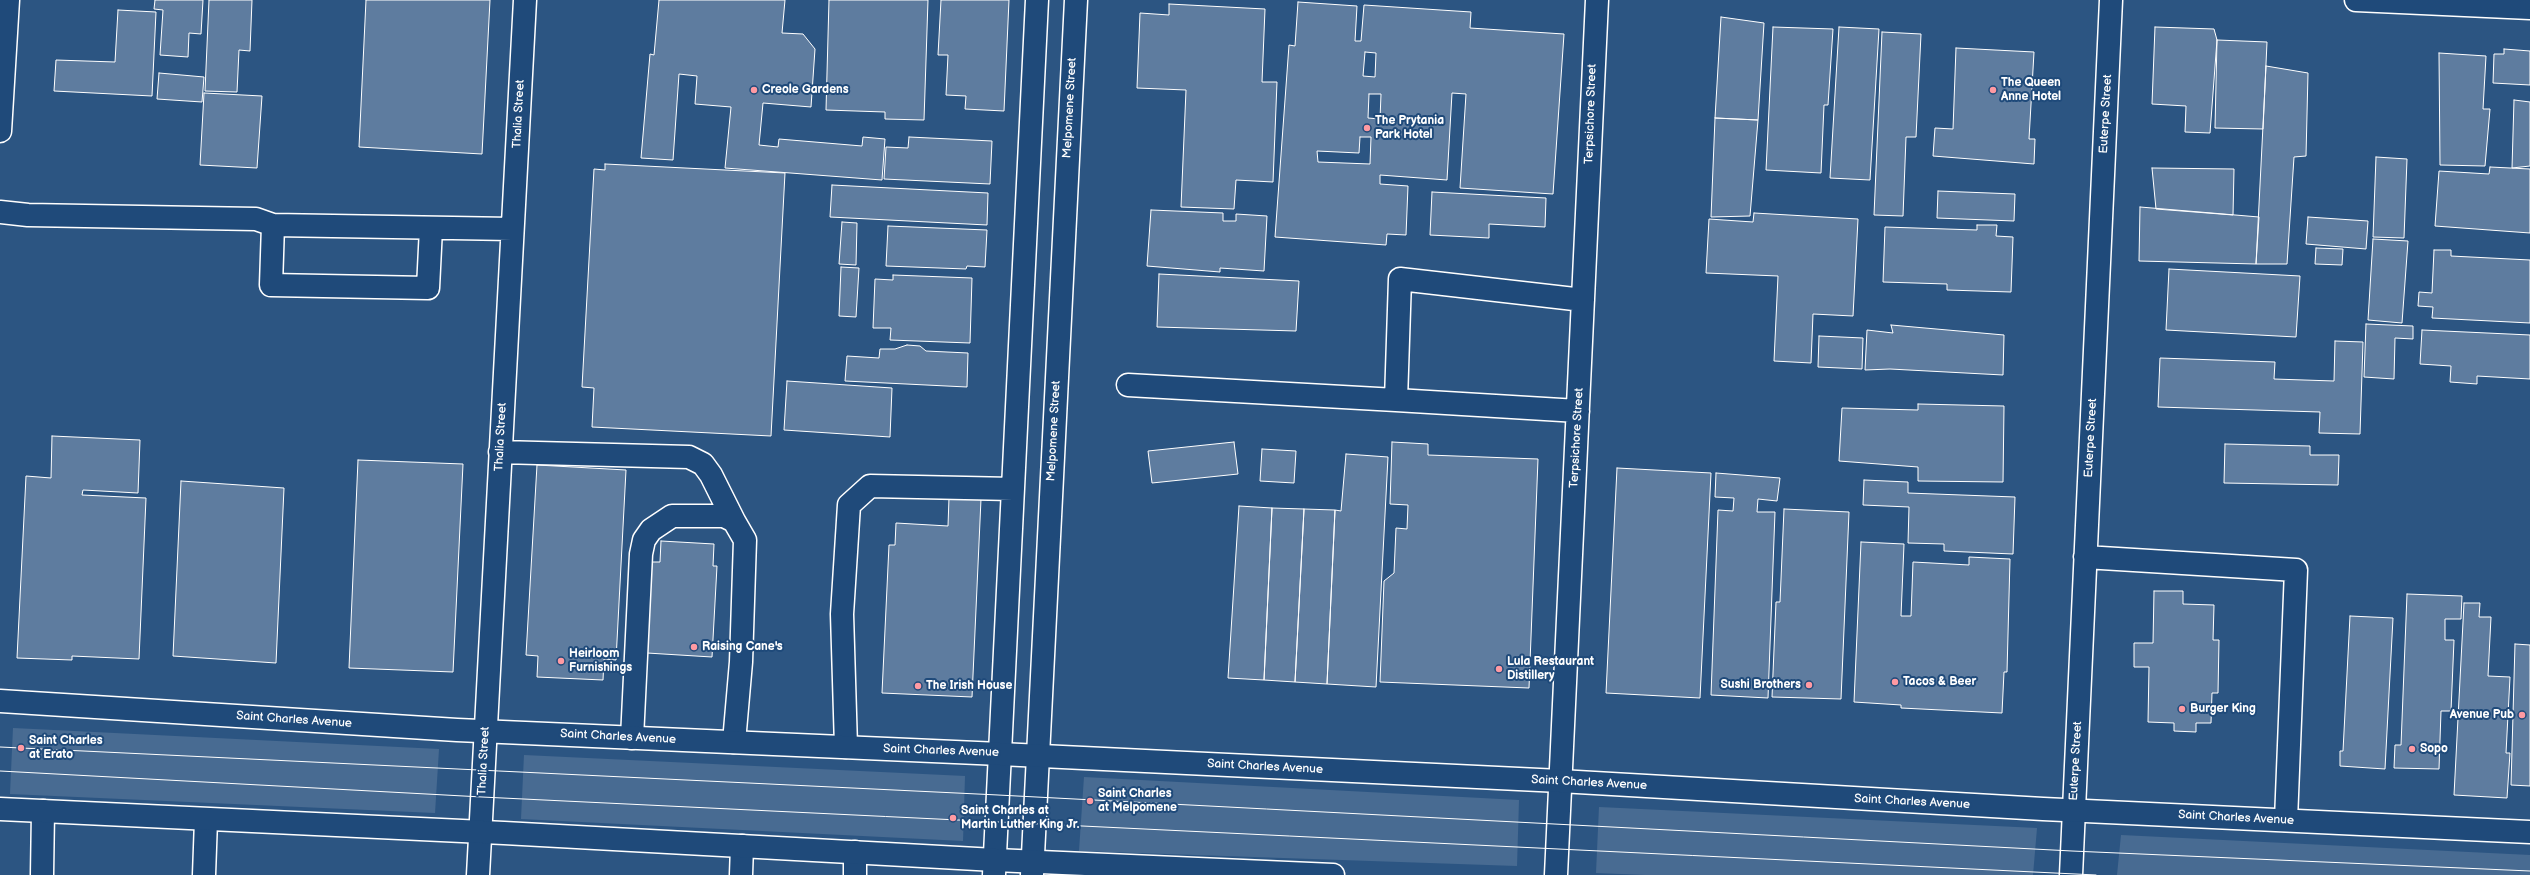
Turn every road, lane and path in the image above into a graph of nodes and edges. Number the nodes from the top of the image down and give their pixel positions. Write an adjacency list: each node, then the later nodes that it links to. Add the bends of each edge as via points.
1 (8, 0): 9 (street)
2 (525, 0): 13 (street, Thalia Street)
3 (1037, 0): 19 (street)
4 (1076, 0): 28 (street, Melpomene Street)
5 (1597, 0): 14 (street, Terpsichore Street)
6 (2111, 0): 21 (street, Euterpe Street)
7 (2356, 0): 8 (street)
8 (2530, 8)
9 (0, 132)
10 (0, 212): 11 (street, via 28,215 256,219)
11 (273, 225): 12 (street); 12 (street, via 271,285 428,288)
12 (431, 228): 13 (street)
13 (512, 229): 18 (street, Thalia Street)
14 (1583, 300): 16 (street, via 1400,279); 17 (street, Terpsichore Street)
15 (1128, 385): 16 (street)
16 (1396, 400): 17 (street)
17 (1578, 411): 29 (street, Terpsichore Street)
18 (500, 452): 20 (street, via 689,457 703,464 711,475); 23 (street, Thalia Street)
19 (1013, 489): 26 (street, via 870,486 849,505 842,614); 27 (street)
20 (734, 521): 24 (street, via 724,516 672,516 651,530 644,540 641,554); 25 (street, via 745,540 745,555)
21 (2086, 557): 31 (street, Euterpe Street); 34 (street, via 2296,570)
22 (0, 702): 23 (street, Saint Charles Avenue)
23 (486, 731): 24 (street, Saint Charles Avenue); 36 (street, Thalia Street)
24 (632, 738): 25 (street, Saint Charles Avenue)
25 (734, 742): 26 (street, Saint Charles Avenue)
26 (846, 747): 27 (street, Saint Charles Avenue)
27 (1000, 754): 28 (street, Saint Charles Avenue); 39 (street)
28 (1037, 756): 29 (street, Saint Charles Avenue); 40 (street, Melpomene Street)
29 (1560, 781): 31 (street, Saint Charles Avenue); 47 (street, Terpsichore Street)
30 (0, 809): 32 (street)
31 (2074, 810): 34 (street, Saint Charles Avenue); 48 (street, Euterpe Street)
32 (43, 811): 33 (street); 41 (street)
33 (206, 820): 36 (street); 42 (street)
34 (2286, 820): 35 (street, Saint Charles Avenue)
35 (2530, 832)
36 (481, 833): 37 (street); 43 (street, Thalia Street)
37 (742, 846): 38 (street); 44 (street)
38 (855, 852): 39 (street); 45 (street)
39 (995, 868): 40 (street)
40 (1032, 869): 46 (street)
41 (42, 875)
42 (204, 875)
43 (478, 875)
44 (741, 875)
45 (855, 875)
46 (1333, 875)
47 (1556, 875)
48 (2071, 875)

